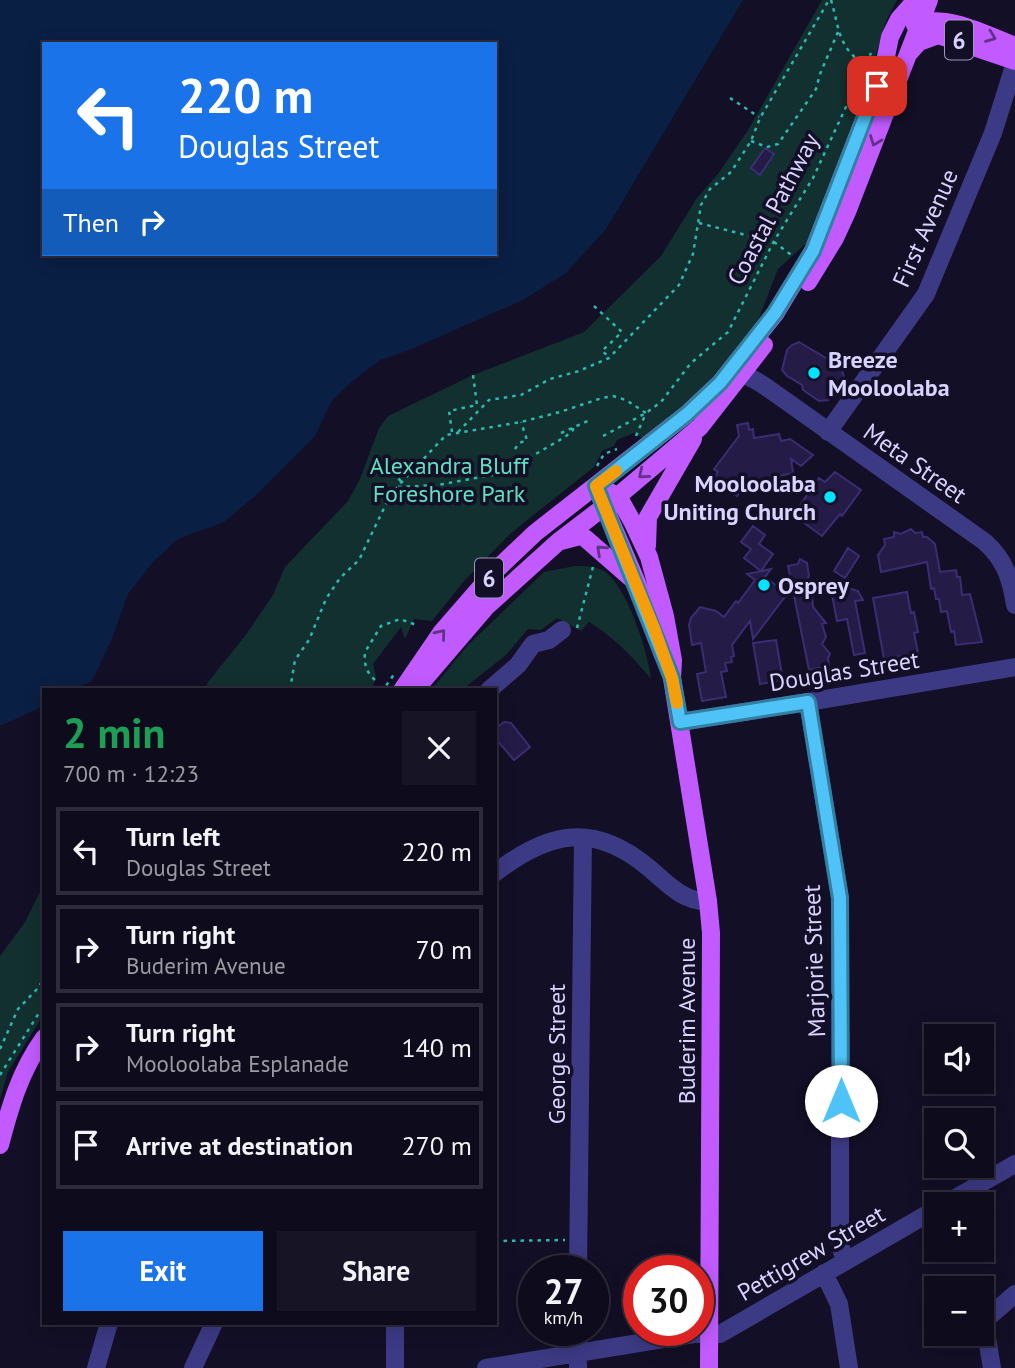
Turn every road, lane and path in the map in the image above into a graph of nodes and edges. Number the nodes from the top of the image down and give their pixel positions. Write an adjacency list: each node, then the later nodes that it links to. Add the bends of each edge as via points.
1 (830, 0): 5 (path); 12 (path)
2 (916, 0): 8 (main road)
3 (929, 0): 4 (main road)
4 (920, 22): 6 (main road, 6, one-way to 6, via 942,20); 7 (main road, 6); 8 (main road, 6)
5 (838, 32): 10 (path, via 848,53); 13 (path, via 816,89 778,144 768,147)
6 (1015, 46)
7 (908, 55): 9 (main road, 6, via 919,42 938,35); 20 (main road, 6, one-way to 20, via 835,238)
8 (878, 59): 10 (path, Coastal Pathway); 21 (main road, 6, via 827,218 809,258 775,313)
9 (1015, 62): 28 (street, First Avenue, via 993,132 926,294)
10 (864, 65): 15 (path, Coastal Pathway, via 813,178)
11 (730, 98): 12 (path)
12 (760, 118): 13 (path)
13 (751, 141): 14 (path, via 731,173 710,189 701,205)
14 (699, 223): 15 (path); 18 (path, via 693,254 679,285)
15 (773, 241): 16 (path, via 791,255); 22 (path, Coastal Pathway, via 728,332 691,363 661,402)
16 (790, 262)
17 (594, 306): 18 (path, via 622,332 602,351)
18 (609, 358): 27 (path, via 550,379 521,395 489,400)
19 (473, 375): 29 (path, via 477,405 449,408)
20 (743, 375): 21 (street, via 735,374); 26 (main road, 6); 28 (street, Meta Street, via 769,388)
21 (720, 383): 37 (main road, 6)
22 (646, 413): 24 (path, via 613,396); 31 (path); 32 (path)
23 (592, 419): 25 (path)
24 (521, 422): 27 (path); 33 (path, via 527,440)
25 (573, 427): 30 (path); 36 (path, via 565,437 503,473 438,485)
26 (700, 427): 38 (main road, 6, one-way to 38); 40 (main road, via 648,517)
27 (458, 432): 29 (path)
28 (828, 432): 43 (street, Meta Street, via 993,548 1011,579)
29 (452, 433): 35 (path)
30 (561, 433)
31 (603, 436)
32 (635, 436)
33 (515, 449)
34 (392, 473): 35 (path)
35 (402, 482): 36 (path)
36 (398, 486): 49 (path, via 359,561 326,599 295,660)
37 (596, 486): 38 (main road); 50 (main road, 6, one-way to 37, via 441,633 494,572)
38 (611, 501): 39 (main road, 6); 40 (main road, Buderim Avenue, via 632,521); 42 (main road, Buderim Avenue)
39 (558, 542): 42 (main road, one-way to 39, via 586,538); 51 (main road, 6, via 486,606)
40 (649, 557): 47 (main road, Buderim Avenue, via 665,617)
41 (594, 563): 45 (path)
42 (637, 583): 47 (main road, Buderim Avenue)
43 (1015, 605)
44 (419, 626): 48 (path, via 400,619 381,626 364,657)
45 (569, 630): 52 (street, via 533,644 518,665)
46 (1015, 667): 53 (street, Douglas Street)
47 (672, 678): 54 (main road, Buderim Avenue)
48 (375, 680)
49 (290, 688)
50 (403, 688)
51 (417, 688)
52 (491, 688)
53 (808, 702): 54 (street, Douglas Street); 71 (street, Marjorie Street, via 840,898 839,1238)
54 (680, 722): 57 (main road, Buderim Avenue)
55 (583, 838): 56 (street, via 543,842); 57 (street, via 623,850 677,892); 67 (street, George Street)
56 (497, 872)
57 (708, 901): 70 (main road, Buderim Avenue)
58 (42, 981): 61 (path, via 18,1009)
59 (42, 1008): 62 (path)
60 (42, 1041): 63 (main road, via 17,1085)
61 (0, 1049)
62 (0, 1075)
63 (0, 1145)
64 (1015, 1164): 65 (street)
65 (966, 1192)
66 (924, 1216): 71 (street, Pettigrew Street)
67 (579, 1240): 68 (path); 69 (street, George Street)
68 (497, 1241)
69 (579, 1255)
70 (709, 1255)
71 (845, 1261): 72 (street, Pettigrew Street)
72 (824, 1273): 77 (street, Pettigrew Street); 86 (street, via 839,1304)
73 (1015, 1294): 87 (street, via 984,1321)
74 (107, 1325): 81 (street)
75 (213, 1325): 82 (street)
76 (395, 1325): 83 (street)
77 (714, 1333)
78 (650, 1346): 80 (street, Pettigrew Street)
79 (708, 1346): 85 (main road, Buderim Avenue)
80 (578, 1361): 84 (street, Pettigrew Street)
81 (96, 1368)
82 (193, 1368)
83 (395, 1368)
84 (486, 1368)
85 (709, 1368)
86 (849, 1368)
87 (992, 1368)

